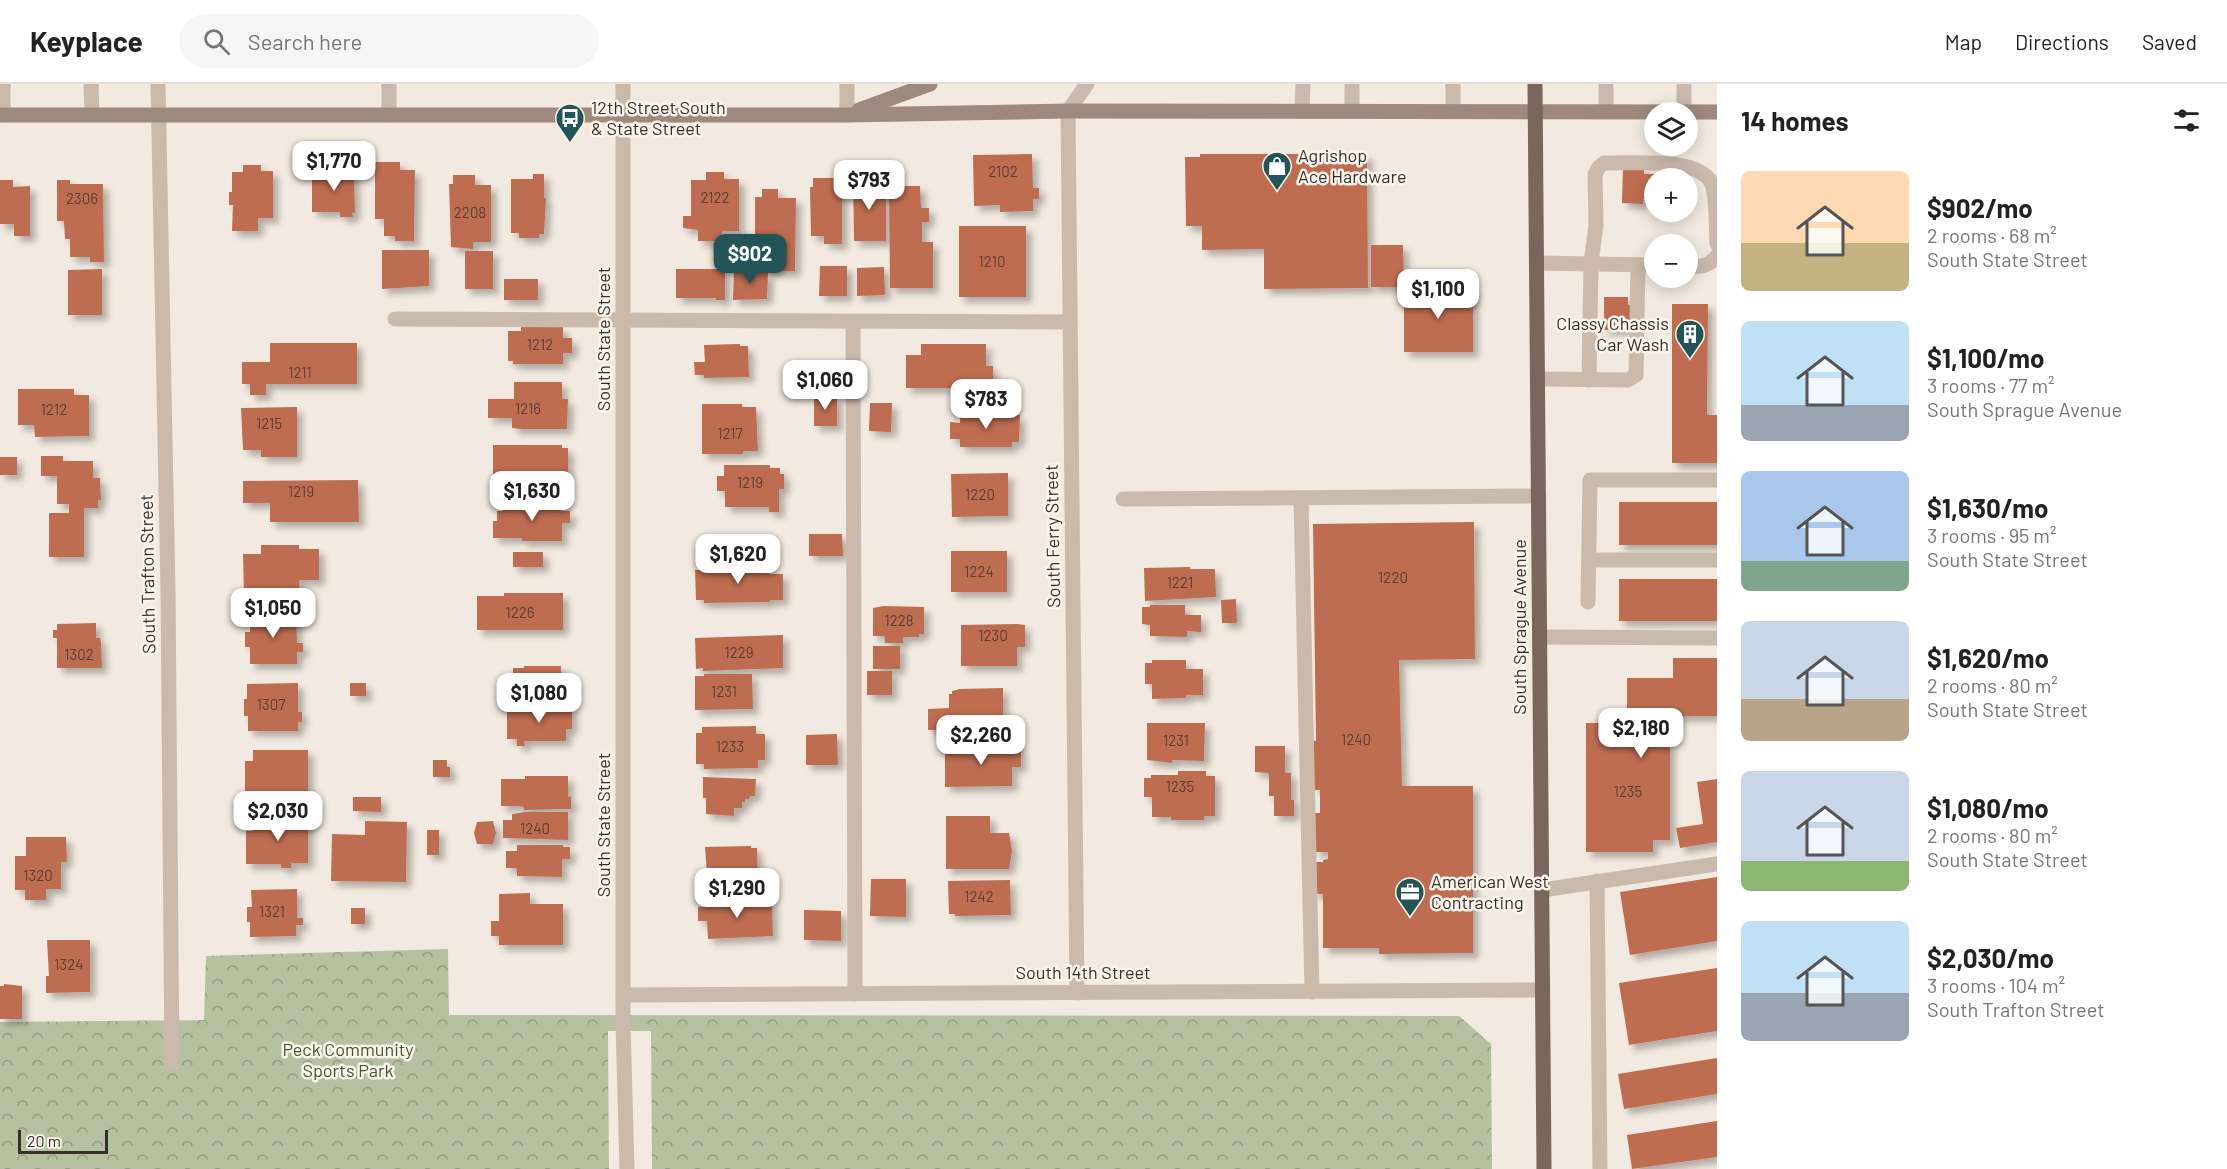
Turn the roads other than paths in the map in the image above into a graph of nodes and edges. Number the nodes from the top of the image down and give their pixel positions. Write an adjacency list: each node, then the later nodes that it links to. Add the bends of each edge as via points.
1 (3, 84): 28 (street)
2 (91, 84): 25 (street)
3 (158, 84): 26 (street, South Trafton Street)
4 (389, 84): 29 (street)
5 (623, 84): 27 (street, South State Street)
6 (847, 84): 30 (street)
7 (930, 84): 30 (main road)
8 (1087, 84): 16 (street)
9 (1303, 84): 17 (street)
10 (1352, 84): 18 (street)
11 (1453, 84): 19 (street)
12 (1535, 84): 20 (main road, South Sprague Avenue)
13 (1606, 84): 21 (street)
14 (1684, 84): 15 (street)
15 (1684, 102)
16 (1068, 111): 17 (main road); 30 (main road); 41 (street, South Ferry Street)
17 (1302, 111): 18 (main road)
18 (1352, 111): 19 (main road)
19 (1453, 111): 20 (main road)
20 (1535, 111): 21 (main road); 33 (main road, South Sprague Avenue)
21 (1606, 111): 22 (main road)
22 (1644, 111)
23 (1698, 112): 24 (main road)
24 (1717, 112)
25 (92, 114): 26 (main road); 28 (main road)
26 (158, 114): 29 (main road); 61 (street, South Trafton Street)
27 (624, 114): 29 (main road); 30 (main road); 39 (street, South State Street)
28 (2, 115)
29 (389, 115)
30 (847, 115)
31 (1717, 244): 34 (street, via 1713,187 1708,176 1678,164 1604,163 1595,174 1596,225)
32 (1717, 256): 37 (street)
33 (1537, 263): 34 (street); 42 (main road, South Sprague Avenue)
34 (1591, 263): 35 (street); 43 (street)
35 (1638, 265): 36 (street); 43 (street, via 1636,375 1628,380)
36 (1644, 265)
37 (1698, 267)
38 (395, 319): 39 (street)
39 (623, 320): 40 (street); 60 (street, South State Street)
40 (853, 322): 41 (street); 59 (street)
41 (1071, 322): 58 (street, South Ferry Street)
42 (1538, 379): 43 (street); 45 (main road, South Sprague Avenue)
43 (1589, 380)
44 (1717, 480): 48 (street, via 1590,480)
45 (1539, 496): 46 (street); 51 (main road, South Sprague Avenue)
46 (1301, 498): 47 (street); 57 (street)
47 (1123, 500)
48 (1589, 560): 49 (street); 50 (street)
49 (1717, 560)
50 (1588, 603)
51 (1540, 637): 52 (street); 55 (main road, South Sprague Avenue)
52 (1717, 638)
53 (1717, 864): 54 (street)
54 (1597, 881): 55 (street); 64 (street)
55 (1542, 890): 56 (main road, South Sprague Avenue)
56 (1542, 990): 57 (street, South 14th Street); 63 (main road, South Sprague Avenue)
57 (1312, 992): 58 (street, South 14th Street)
58 (1077, 993): 59 (street, South 14th Street)
59 (855, 994): 60 (street, South 14th Street)
60 (623, 995): 62 (street, South State Street)
61 (172, 1064)
62 (627, 1169)
63 (1544, 1169)
64 (1600, 1169)

